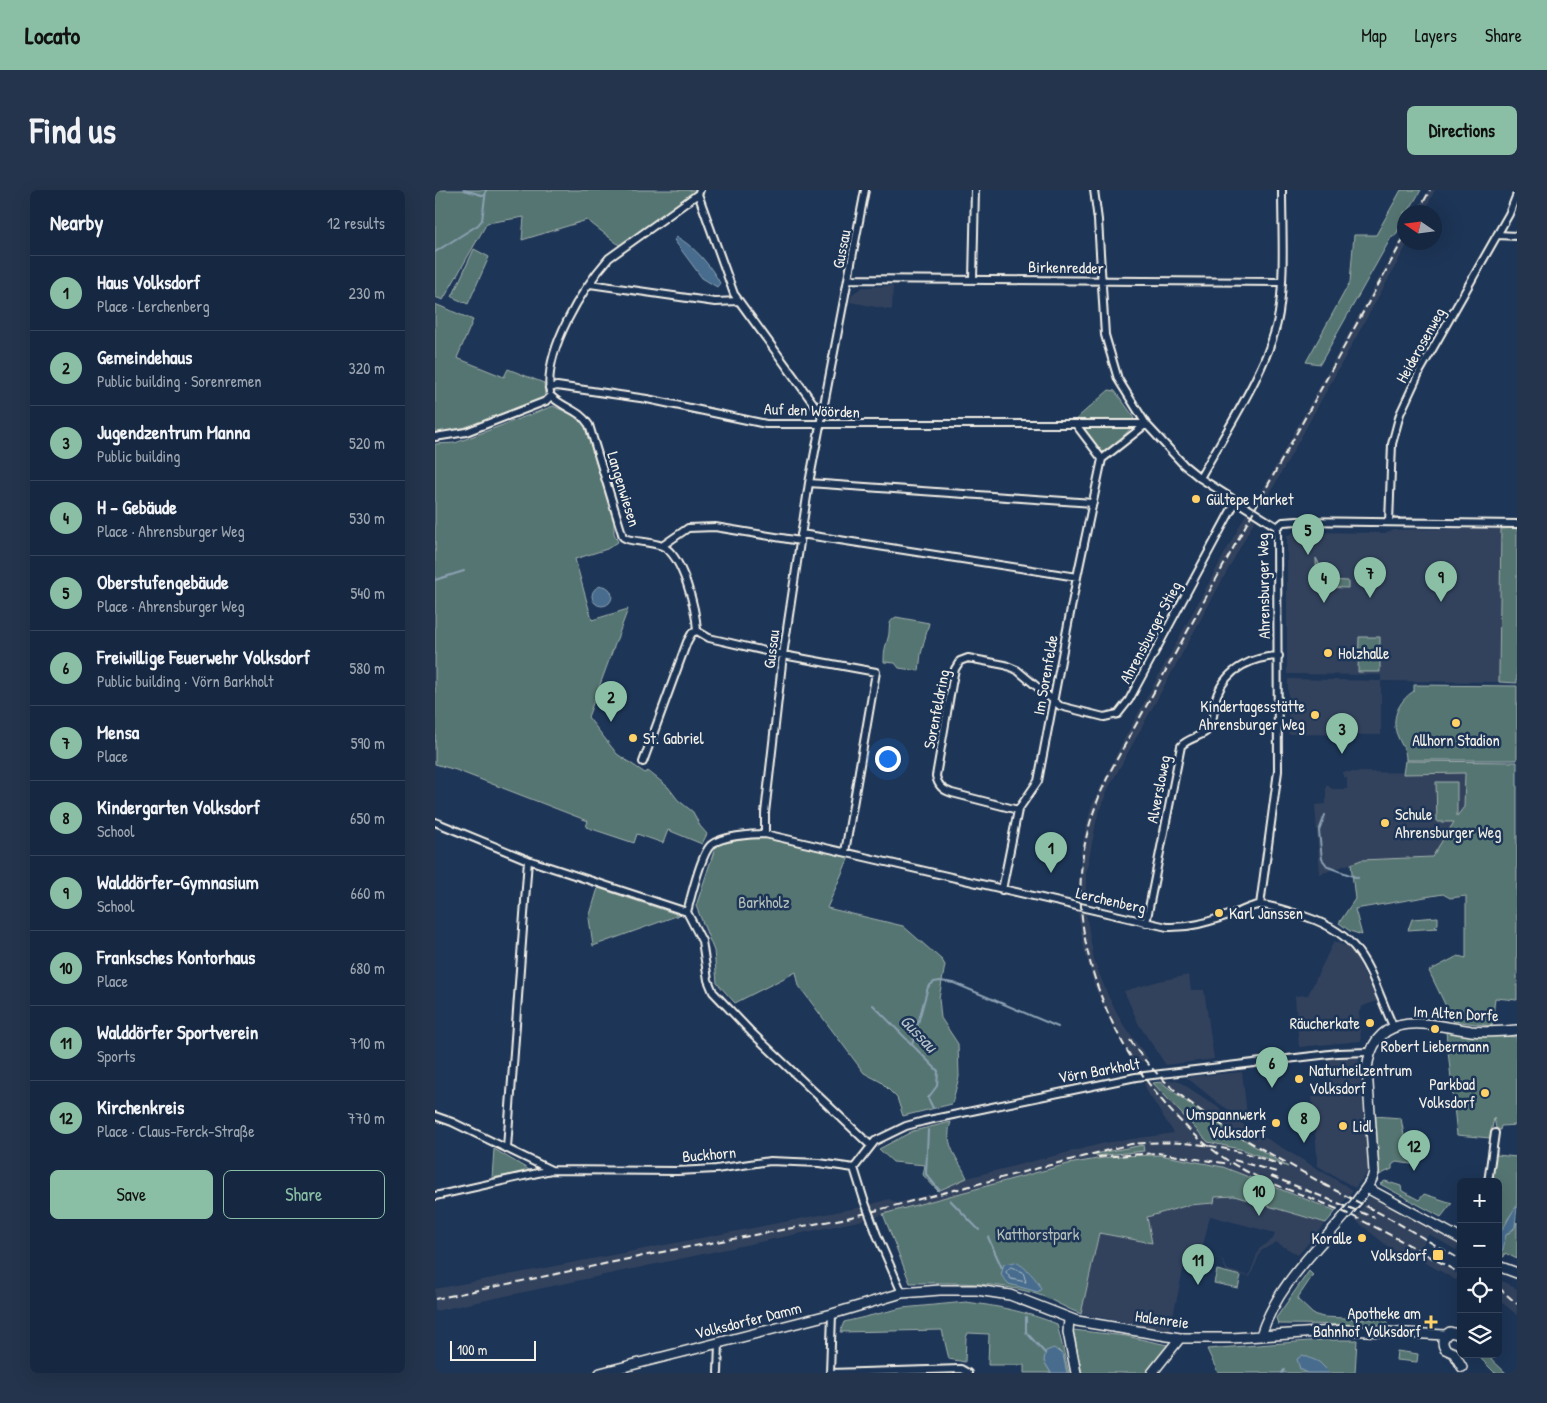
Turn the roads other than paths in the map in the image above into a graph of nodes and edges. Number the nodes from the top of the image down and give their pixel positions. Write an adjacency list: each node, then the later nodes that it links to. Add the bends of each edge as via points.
1 (865, 190): 9 (street, Gussau)
2 (975, 190): 10 (street)
3 (1094, 190): 11 (street, Ahrensburger Weg)
4 (1282, 190): 12 (street)
5 (699, 192): 13 (street, via 609,258); 14 (street)
6 (1517, 194): 7 (street, Heiderosenweg)
7 (1497, 235): 8 (street); 27 (street, Heiderosenweg, via 1399,414 1392,444)
8 (1517, 236)
9 (849, 279): 10 (street, Birkenredder); 17 (street, Gussau)
10 (973, 279): 11 (street, Birkenredder)
11 (1101, 281): 12 (street, Birkenredder); 19 (street, Ahrensburger Weg, via 1105,335 1118,379)
12 (1281, 282): 23 (street, via 1279,313 1271,346)
13 (590, 284): 14 (street, via 715,302); 15 (street, via 551,358)
14 (739, 301): 17 (street)
15 (549, 388): 16 (street); 18 (street, Auf den Wöörden, via 557,386 647,399 766,424)
16 (551, 396): 21 (street, via 546,401 466,432); 31 (street, Langenwiesen, via 584,416 589,425 623,537)
17 (821, 414): 18 (street, Gussau)
18 (819, 424): 20 (street, Auf den Wöörden, via 908,422); 24 (street, Gussau)
19 (1146, 424): 20 (street, Auf den Wöörden); 22 (street); 23 (street, Ahrensburger Weg)
20 (1077, 426): 22 (street)
21 (435, 438)
22 (1102, 459): 26 (street, Im Sorenfelde)
23 (1200, 478): 25 (street, Ahrensburger Weg)
24 (809, 483): 26 (street); 30 (street, Gussau)
25 (1236, 501): 29 (street, Ahrensburger Weg); 36 (street, Ahrensburger Stieg, via 1129,700 1118,714 1103,717)
26 (1093, 503): 32 (street, Im Sorenfelde)
27 (1389, 522): 28 (street); 29 (street, via 1298,521 1283,522)
28 (1517, 524)
29 (1277, 527): 35 (street, Ahrensburger Weg)
30 (801, 538): 31 (street, via 688,528); 32 (street); 34 (street, Gussau)
31 (662, 546): 33 (street, via 676,562 683,577 696,617)
32 (1077, 577): 36 (street, Im Sorenfelde)
33 (697, 631): 34 (street, via 709,638); 37 (street, via 691,633 687,642)
34 (783, 655): 40 (street, Gussau); 41 (street, via 876,672)
35 (1279, 656): 44 (street, Ahrensburger Weg, via 1278,771); 46 (street, Alversloweg, via 1263,656 1233,671 1217,694 1206,733 1187,739 1181,746)
36 (1054, 702): 38 (street, Im Sorenfelde, via 1038,781); 38 (street, Sorenfeldring, via 1010,666 968,658 955,669 937,783 945,791)
37 (643, 762)
38 (1018, 810): 43 (street, Im Sorenfelde)
39 (435, 822): 42 (street)
40 (765, 834): 41 (street, Lerchenberg); 45 (street, via 710,845)
41 (845, 852): 43 (street, Lerchenberg)
42 (528, 860): 45 (street); 53 (street)
43 (1002, 890): 46 (street, Lerchenberg)
44 (1260, 905): 46 (street, Lerchenberg, via 1188,928); 47 (street, via 1321,921 1338,930 1353,944)
45 (687, 912): 52 (street, via 702,941 713,992)
46 (1146, 923)
47 (1393, 1026): 48 (main road, Im Alten Dorfe, via 1425,1024 1470,1031); 49 (main road, via 1377,1038)
48 (1517, 1030)
49 (1369, 1052): 52 (street, Vörn Barkholt, via 1128,1078 924,1121 893,1131); 57 (main road, via 1367,1088 1374,1172)
50 (435, 1116): 53 (street)
51 (1495, 1133): 56 (street)
52 (871, 1146): 54 (street, Vörn Barkholt)
53 (507, 1148): 55 (street)
54 (854, 1168): 55 (street, Buckhorn, via 770,1161 677,1171); 62 (street, bridge)
55 (551, 1170): 58 (street, Buckhorn)
56 (1489, 1178)
57 (1367, 1188): 59 (main road); 63 (main road, via 1291,1278)
58 (435, 1196)
59 (1457, 1238)
60 (1502, 1269): 61 (main road)
61 (1517, 1273)
62 (901, 1293): 64 (main road, Volksdorfer Damm); 65 (main road, Halenreie, via 994,1292 1017,1297)
63 (1273, 1307): 67 (main road); 68 (main road)
64 (832, 1314): 71 (main road, Volksdorfer Damm); 75 (street)
65 (1069, 1319): 69 (main road, Halenreie); 77 (main road, via 1068,1332)
66 (1457, 1333): 70 (main road, Halenreie)
67 (1271, 1334): 68 (main road, Halenreie); 70 (main road, Halenreie, via 1352,1330 1424,1334)
68 (1261, 1335): 69 (main road, Halenreie)
69 (1180, 1338): 78 (main road)
70 (1444, 1339): 72 (main road, via 1445,1349)
71 (719, 1342): 73 (main road, Volksdorfer Damm); 74 (street)
72 (1457, 1352)
73 (601, 1373)
74 (718, 1373)
75 (830, 1373): 76 (street, via 961,1369)
76 (968, 1373)
77 (1076, 1373)
78 (1152, 1373)

